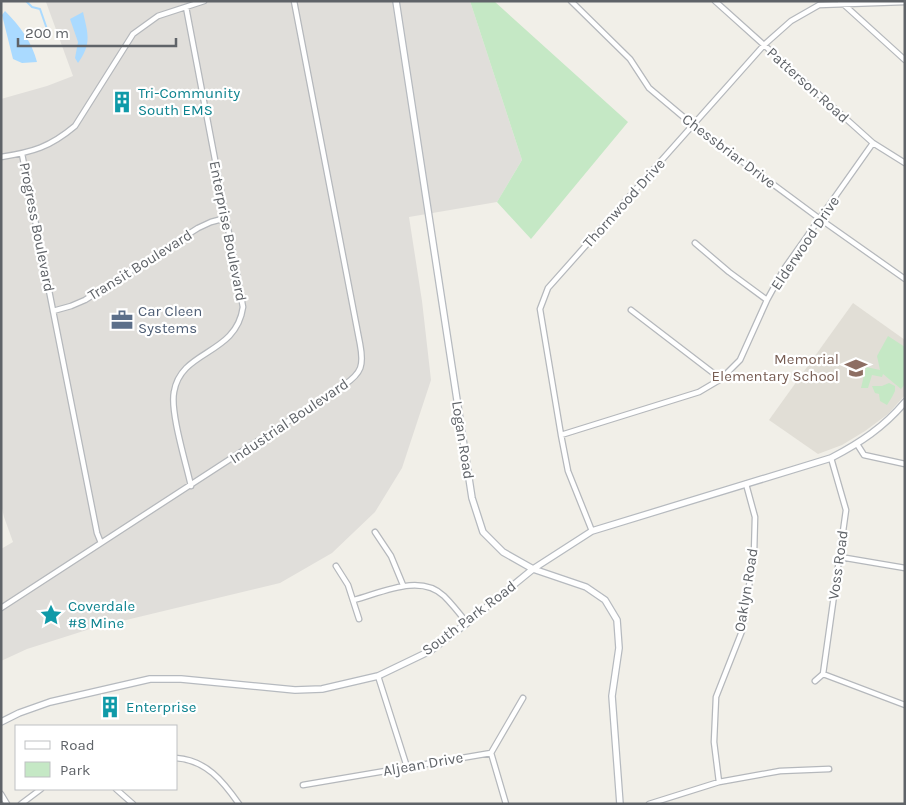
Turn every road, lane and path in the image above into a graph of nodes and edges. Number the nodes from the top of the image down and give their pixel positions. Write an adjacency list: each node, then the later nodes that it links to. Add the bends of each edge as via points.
1 (204, 1): 8 (street, Progress Boulevard)
2 (294, 1): 30 (street, Industrial Boulevard, via 363,358 358,374 344,386)
3 (396, 1): 37 (main road, Logan Road, via 472,498 483,532 503,552)
4 (572, 1): 11 (street, Chessbriar Drive, via 630,59 649,88)
5 (715, 1): 9 (street, Patterson Road)
6 (905, 2): 7 (street, Thornwood Drive)
7 (842, 3): 9 (street, Thornwood Drive, via 819,5 791,21); 10 (street)
8 (186, 7): 13 (street, Progress Boulevard, via 158,16 132,34 74,126 54,143); 16 (street, Enterprise Boulevard)
9 (764, 45): 11 (street, Thornwood Drive); 12 (street, Patterson Road)
10 (905, 60)
11 (694, 125): 17 (street, Chessbriar Drive); 25 (street, Thornwood Drive, via 548,288 540,309)
12 (873, 143): 15 (street, Patterson Road); 17 (street, Elderwood Drive)
13 (22, 154): 14 (street); 21 (street, Progress Boulevard)
14 (1, 157)
15 (905, 163)
16 (226, 218): 21 (street, Transit Boulevard, via 198,228 85,300); 30 (street, Enterprise Boulevard, via 243,307 241,317 231,336 192,362 181,374 174,392 174,412)
17 (820, 219): 19 (street, Chessbriar Drive); 20 (street, Elderwood Drive, via 784,269)
18 (695, 243): 20 (street)
19 (905, 279)
20 (767, 300): 23 (street, Elderwood Drive, via 740,360)
21 (53, 310): 33 (street, Progress Boulevard, via 97,533)
22 (632, 310): 23 (street)
23 (721, 379): 25 (street, Elderwood Drive, via 700,392)
24 (905, 402): 26 (main road, South Park Road, via 878,430)
25 (561, 435): 31 (street, Thornwood Drive, via 568,472)
26 (857, 444): 27 (main road, South Park Road); 28 (street, via 864,455)
27 (832, 458): 29 (main road, South Park Road); 34 (street, Voss Road, via 846,510)
28 (905, 464)
29 (746, 484): 31 (main road, South Park Road); 53 (street, Oaklyn Road, via 755,517 754,554 742,630 716,697 714,742)
30 (191, 486): 33 (street, Industrial Boulevard)
31 (592, 531): 37 (main road, South Park Road)
32 (375, 532): 38 (street, via 391,556)
33 (102, 543): 40 (street, Industrial Boulevard)
34 (840, 557): 36 (street); 43 (street, Voss Road)
35 (336, 566): 39 (street)
36 (905, 568)
37 (533, 569): 42 (main road, South Park Road); 63 (main road, Logan Road, via 586,587 605,600 617,620 619,648 612,696)
38 (403, 585): 39 (street); 42 (street, via 425,586 443,595)
39 (354, 600): 41 (street)
40 (1, 608)
41 (359, 619)
42 (467, 623): 44 (main road, South Park Road, via 430,651)
43 (823, 674): 45 (street); 47 (street)
44 (378, 676): 48 (main road, South Park Road, via 322,689 294,690 150,679 50,702); 51 (street)
45 (815, 681)
46 (522, 698): 49 (street)
47 (905, 705)
48 (1, 722)
49 (490, 753): 51 (street, Aljean Drive); 62 (street)
50 (178, 758): 61 (street, via 208,768 226,785)
51 (407, 767): 54 (street, Aljean Drive)
52 (829, 769): 53 (street, via 780,771)
53 (719, 782): 64 (street)
54 (303, 786)
55 (40, 790): 59 (street)
56 (117, 790): 60 (street)
57 (1, 794): 58 (street)
58 (7, 804)
59 (21, 804)
60 (133, 804)
61 (239, 804)
62 (506, 804)
63 (620, 804)
64 (650, 804)

